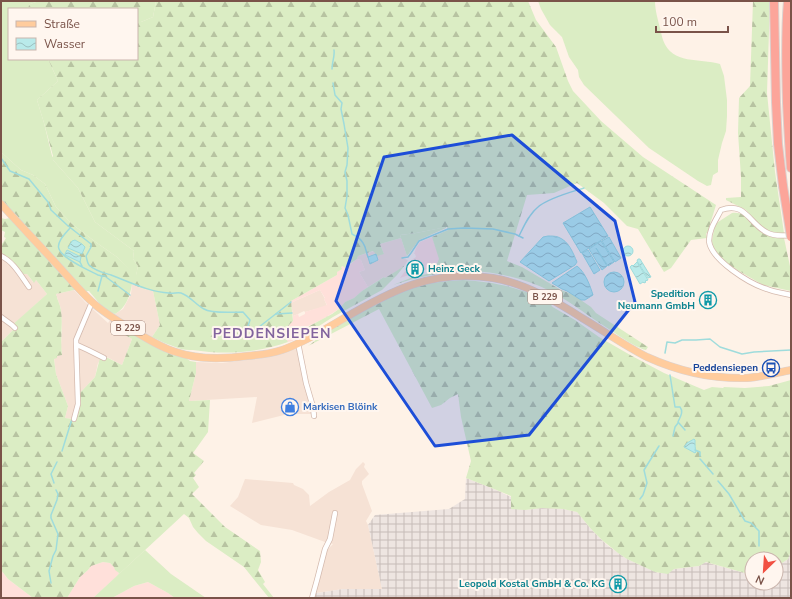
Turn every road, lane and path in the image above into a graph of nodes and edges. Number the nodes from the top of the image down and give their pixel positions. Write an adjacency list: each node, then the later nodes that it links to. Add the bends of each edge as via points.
1 (776, 1): 5 (highway, bridge, via 774,44 778,144)
2 (789, 1): 3 (highway, via 786,23 786,78)
3 (791, 168)
4 (1, 204): 9 (main road, B 229)
5 (791, 236): 8 (street, via 768,233 743,211 728,208 721,210 713,222 709,240 710,247 723,264 767,290)
6 (1, 256): 7 (street, via 13,265)
7 (29, 287)
8 (791, 295)
9 (92, 302): 12 (main road, B 229, via 112,318 156,344 192,357 226,358 265,354); 13 (street, via 76,340)
10 (1, 317): 11 (street)
11 (15, 328)
12 (298, 343): 15 (main road, B 229, via 400,288 438,278 465,276 493,278 540,294 637,351 681,369 710,376 734,378); 16 (street)
13 (77, 345): 14 (street); 17 (street, via 78,404)
14 (104, 358)
15 (791, 370)
16 (314, 416)
17 (74, 419)
18 (335, 513): 19 (street, via 329,543 325,549)
19 (312, 598)

